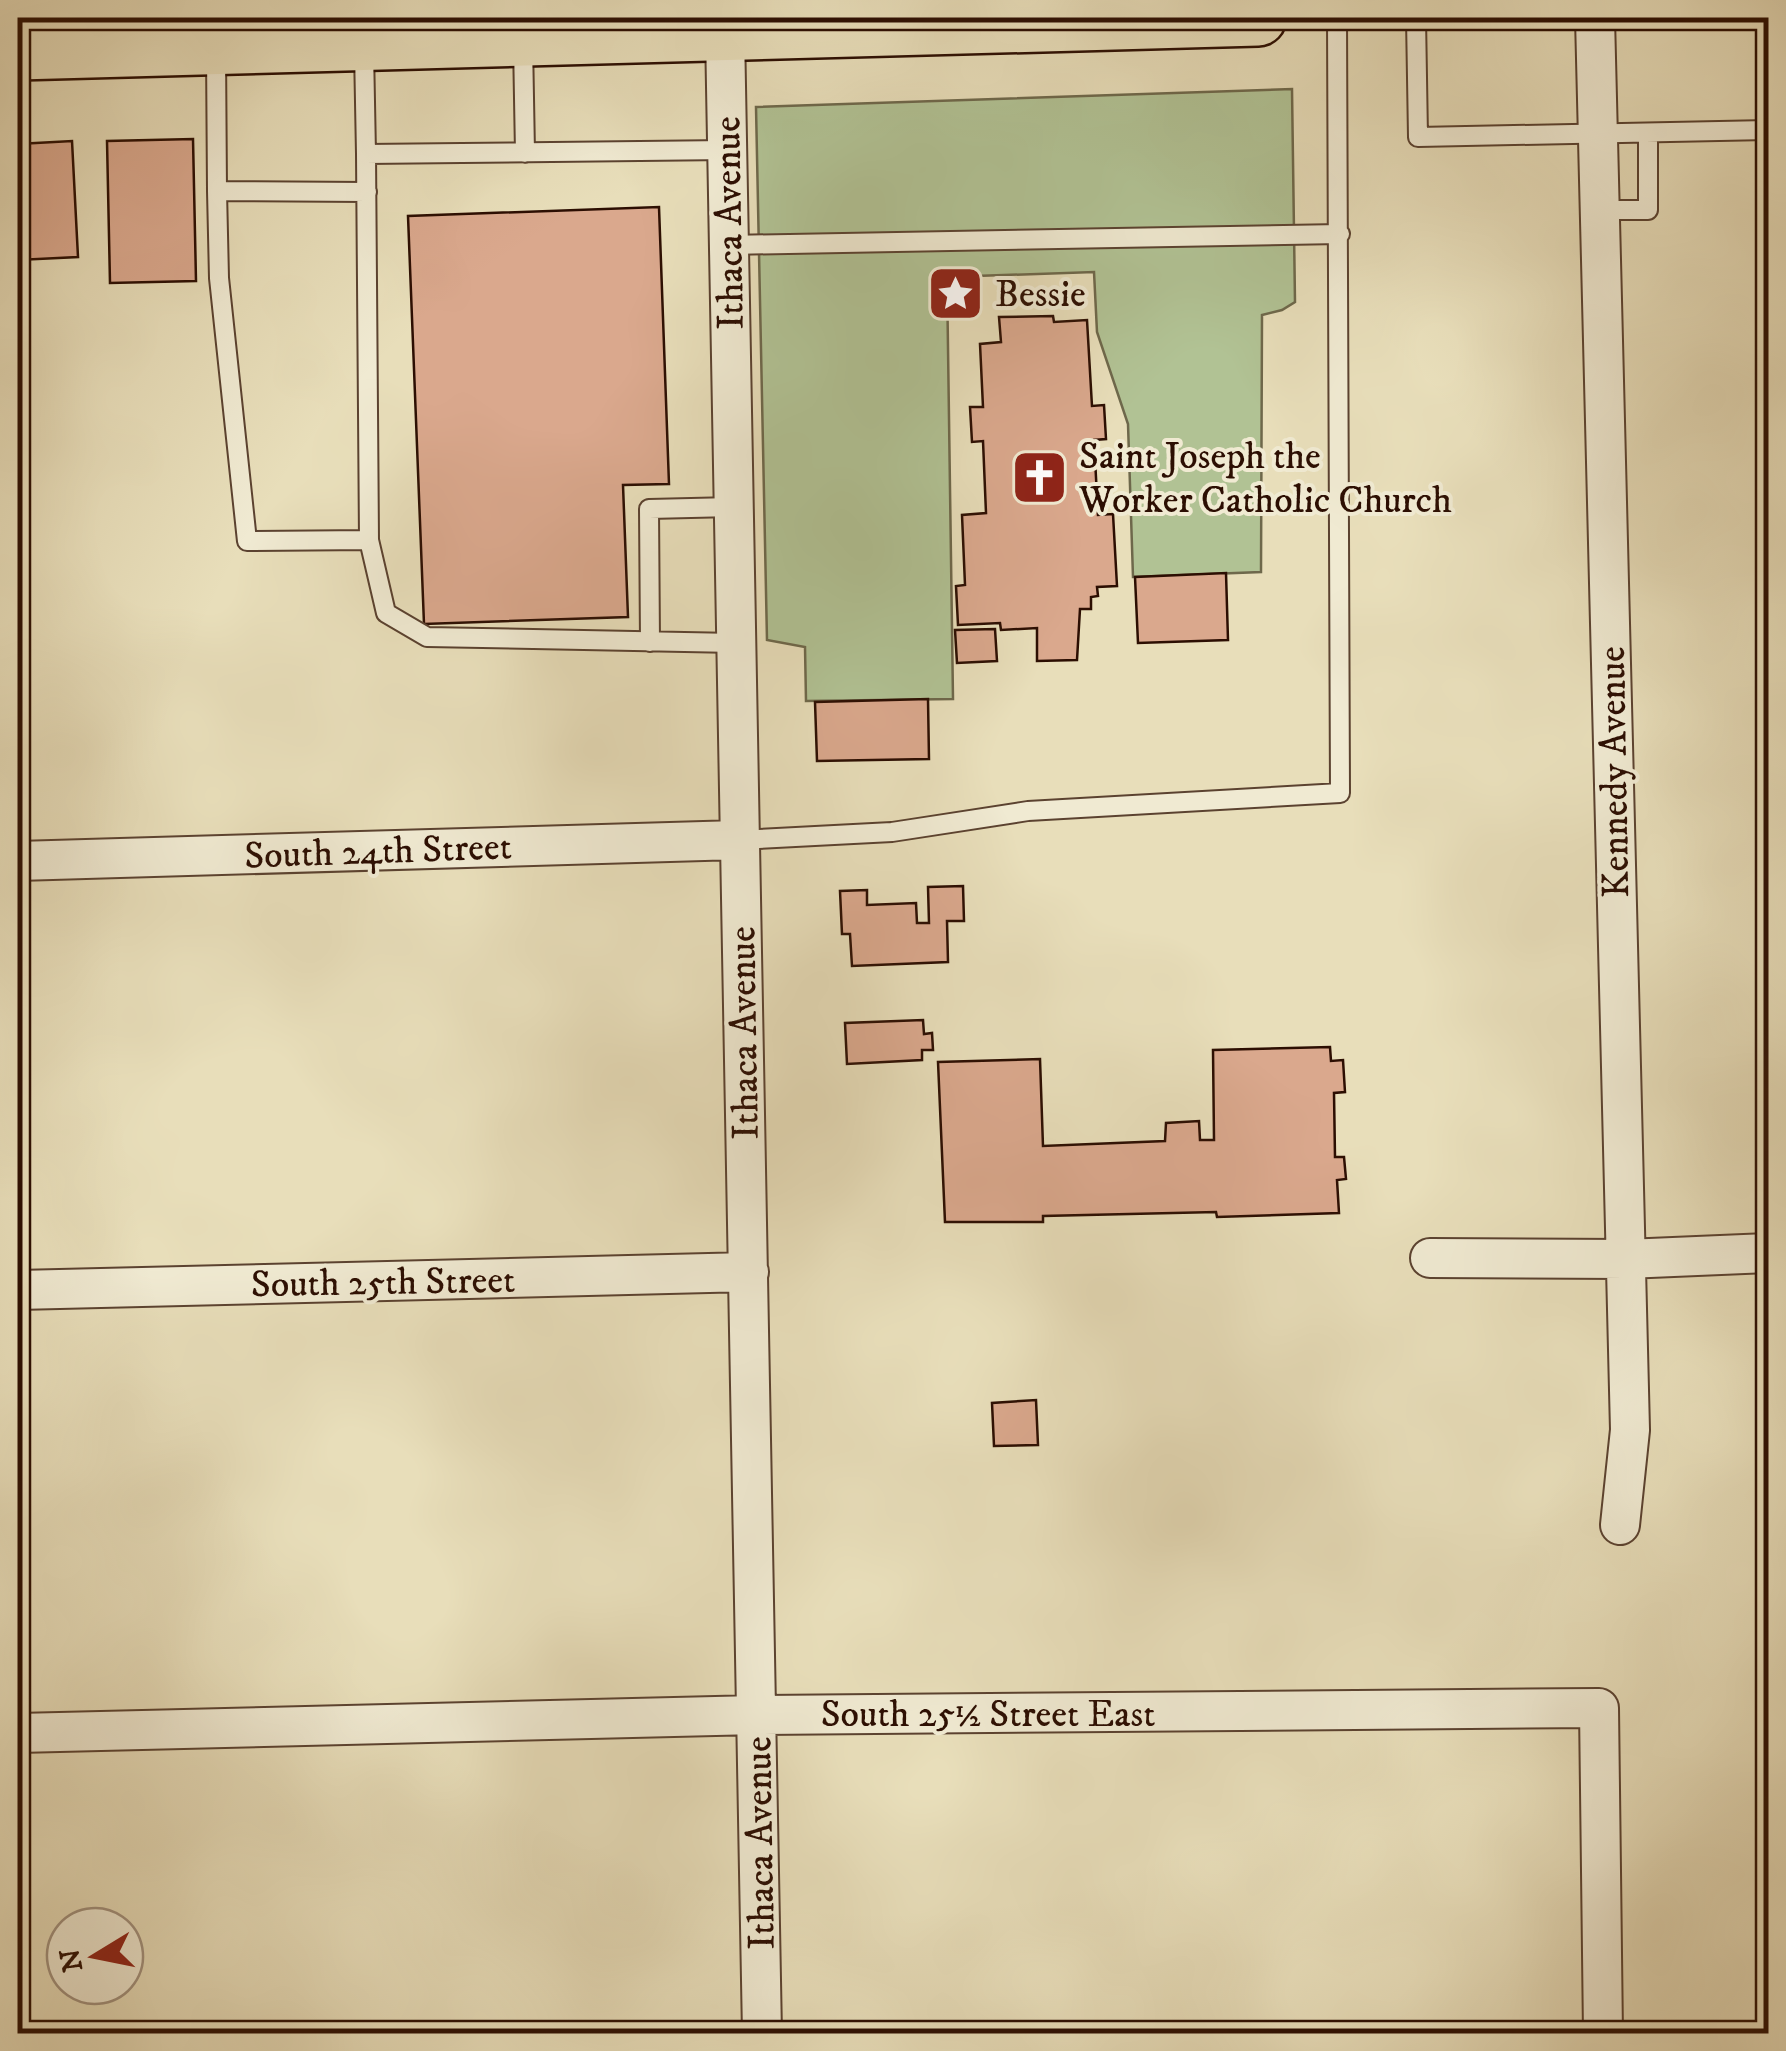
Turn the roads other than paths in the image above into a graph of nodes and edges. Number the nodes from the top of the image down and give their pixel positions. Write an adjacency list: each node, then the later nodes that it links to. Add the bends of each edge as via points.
1 (1258, 18): 6 (main road)
2 (1338, 18): 20 (lane)
3 (1416, 18): 13 (lane, via 1418,137)
4 (1594, 18): 13 (street, Kennedy Avenue)
5 (578, 27): 6 (main road); 7 (main road)
6 (725, 32): 14 (street, Ithaca Avenue)
7 (524, 36): 8 (main road); 15 (lane)
8 (364, 42): 9 (main road); 16 (lane)
9 (216, 47): 10 (main road); 17 (lane)
10 (18, 52)
11 (1768, 130): 12 (lane)
12 (1648, 134): 13 (lane); 19 (lane, via 1648,210)
13 (1598, 135): 19 (street, Kennedy Avenue)
14 (727, 150): 15 (lane); 21 (street, Ithaca Avenue)
15 (525, 153): 16 (lane)
16 (366, 154): 18 (lane)
17 (217, 191): 18 (lane); 23 (lane, via 219,278 247,540)
18 (367, 192): 23 (lane)
19 (1599, 210): 30 (street, Kennedy Avenue)
20 (1340, 234): 21 (lane); 26 (lane, via 1340,792 1028,811 892,832)
21 (729, 245): 22 (street, Ithaca Avenue)
22 (733, 507): 24 (lane, via 649,508); 25 (street, Ithaca Avenue)
23 (369, 540): 24 (lane, via 386,613 427,636)
24 (650, 642): 25 (lane)
25 (735, 644): 26 (street, Ithaca Avenue)
26 (738, 840): 27 (street, South 24th Street); 31 (street, Ithaca Avenue)
27 (18, 861)
28 (1768, 1253): 30 (street)
29 (1430, 1258): 30 (street)
30 (1626, 1259): 33 (street, Kennedy Avenue, via 1630,1430)
31 (749, 1272): 32 (street, South 25th Street); 34 (street, Ithaca Avenue)
32 (18, 1290)
33 (1620, 1525)
34 (757, 1715): 35 (street, South 25½ Street East); 36 (street, Ithaca Avenue); 37 (street, South 25½ Street East, via 1599,1708)
35 (18, 1733)
36 (762, 2034)
37 (1603, 2034)

